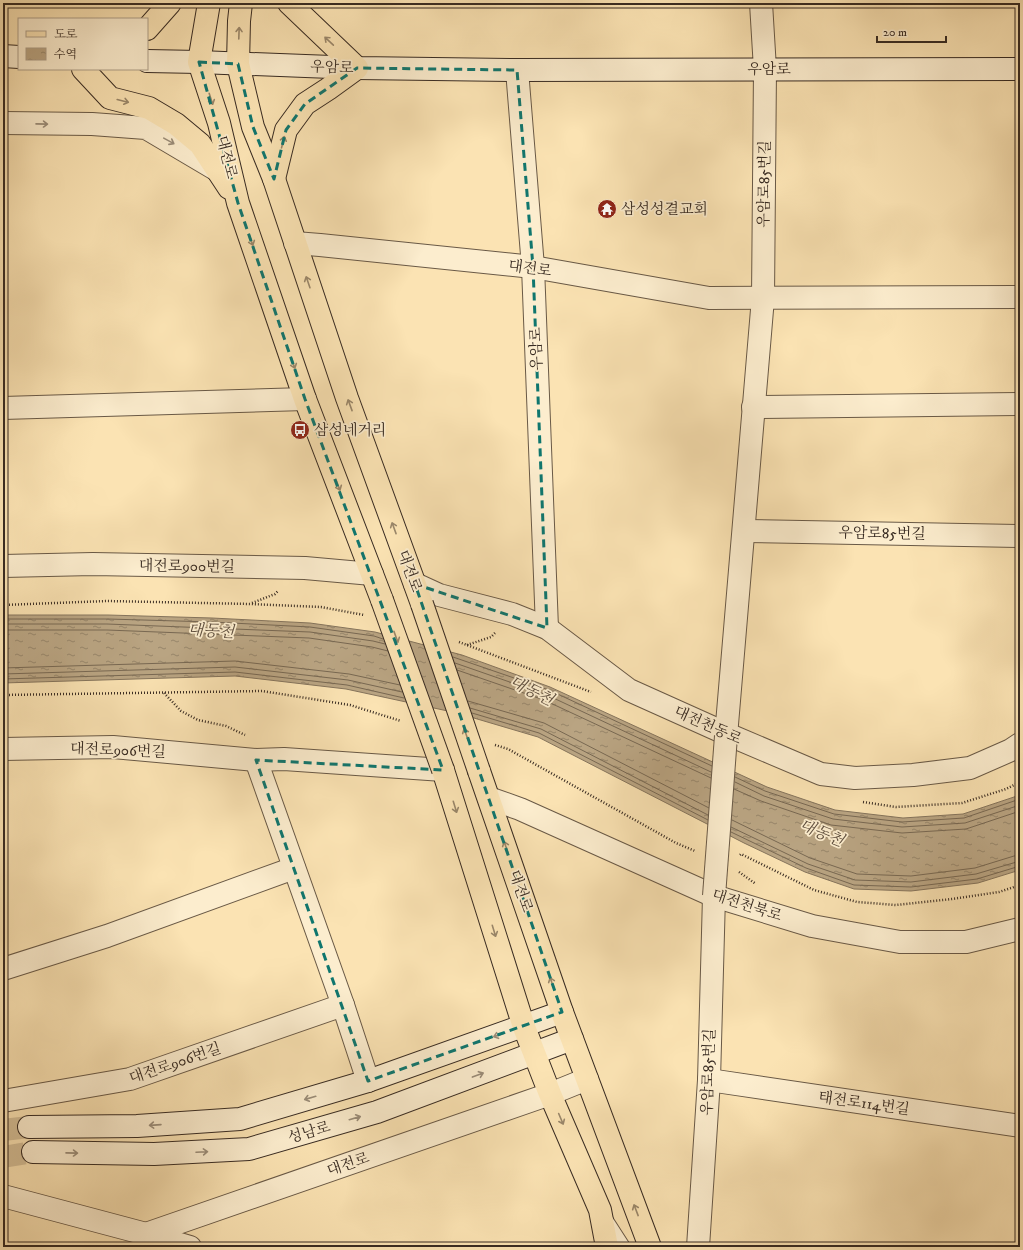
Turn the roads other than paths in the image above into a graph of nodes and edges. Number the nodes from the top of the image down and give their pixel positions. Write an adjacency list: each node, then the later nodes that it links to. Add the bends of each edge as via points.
1 (170, 3): 6 (main road)
2 (209, 3): 10 (main road, 대전로)
3 (241, 3): 11 (main road, 대전로, one-way to 3)
4 (289, 3): 12 (main road, one-way to 4)
5 (761, 3): 13 (street, 우암로85번길)
6 (148, 28)
7 (3, 56): 8 (street)
8 (18, 57)
9 (148, 61): 10 (street, 우암로)
10 (199, 62): 11 (street, 우암로); 20 (main road, 대전로, one-way to 20, via 219,124)
11 (238, 64): 12 (street, 우암로); 19 (main road, 대전로, via 253,127)
12 (357, 68): 16 (street, 우암로); 19 (main road, one-way to 12, via 286,130 305,104)
13 (765, 69): 14 (street, 우암로); 16 (street, 우암로); 24 (street, 우암로85번길)
14 (1020, 69)
15 (84, 70): 18 (main road, one-way to 18, via 110,98 149,108 176,124 200,144)
16 (517, 70): 22 (street, 우암로)
17 (3, 123): 18 (street, one-way to 18, via 92,124 146,128)
18 (218, 170): 20 (main road)
19 (274, 179): 21 (main road, 대전로)
20 (238, 203): 25 (main road, 대전로, one-way to 25)
21 (295, 243): 22 (street, 대전로); 33 (main road, 대전로, one-way to 21, via 347,398)
22 (533, 267): 24 (street, 대전로, via 709,298); 34 (street, 우암로)
23 (1020, 297): 24 (street)
24 (763, 298): 27 (street, 우암로85번길)
25 (305, 399): 28 (street); 32 (main road, 대전로, one-way to 32)
26 (1020, 404): 27 (street)
27 (753, 407): 29 (street, 우암로85번길)
28 (3, 408)
29 (744, 531): 30 (street, 우암로85번길); 35 (street, 우암로85번길)
30 (1020, 536)
31 (3, 566): 32 (street, 대전로900번길, via 93,564 289,568)
32 (372, 574): 39 (main road, 대전로, one-way to 39, bridge, via 377,609)
33 (419, 594): 34 (street, 대전천동로, via 439,595 512,614); 40 (main road, 대전로, one-way to 33, bridge)
34 (547, 628): 35 (street, 대전천동로, via 629,690)
35 (726, 735): 36 (street, 대전천동로, via 821,774 855,778 913,775 970,768); 42 (street, 우암로85번길, bridge)
36 (1020, 744)
37 (3, 749): 38 (street, 대전로906번길, via 113,748)
38 (256, 760): 39 (street, 대전로906번길); 41 (street)
39 (443, 770): 47 (main road, one-way to 47)
40 (489, 798): 42 (street, 대전천북로, via 520,809); 46 (main road, 대전로, one-way to 40)
41 (294, 868): 44 (street, via 107,936); 45 (street)
42 (714, 896): 43 (street, 대전천북로, via 812,926 900,942 966,942); 51 (street, 우암로85번길)
43 (1020, 929)
44 (3, 969)
45 (343, 1005): 52 (street); 54 (street, 대전로906번길, via 130,1079)
46 (562, 1012): 47 (street); 48 (main road, 대전로)
47 (524, 1027): 49 (main road); 52 (street, one-way to 52)
48 (572, 1039): 49 (street, 성남로); 50 (main road, 대전로)
49 (534, 1054): 53 (main road); 57 (street, 성남로, one-way to 49, via 154,1154 249,1149 377,1112)
50 (587, 1079): 53 (street, 대전로); 64 (main road, 대전로, one-way to 50)
51 (709, 1080): 55 (street, 태전로114번길); 65 (street, 우암로85번길)
52 (368, 1081): 56 (street, one-way to 56, via 240,1119 137,1126)
53 (550, 1094): 59 (main road, one-way to 59); 60 (street, 대전로)
54 (3, 1100)
55 (1020, 1126)
56 (28, 1127)
57 (33, 1152)
58 (3, 1196): 60 (street)
59 (600, 1210): 62 (main road); 63 (lane)
60 (146, 1234): 61 (street)
61 (190, 1247)
62 (607, 1247)
63 (623, 1247)
64 (650, 1247)
65 (698, 1247)

